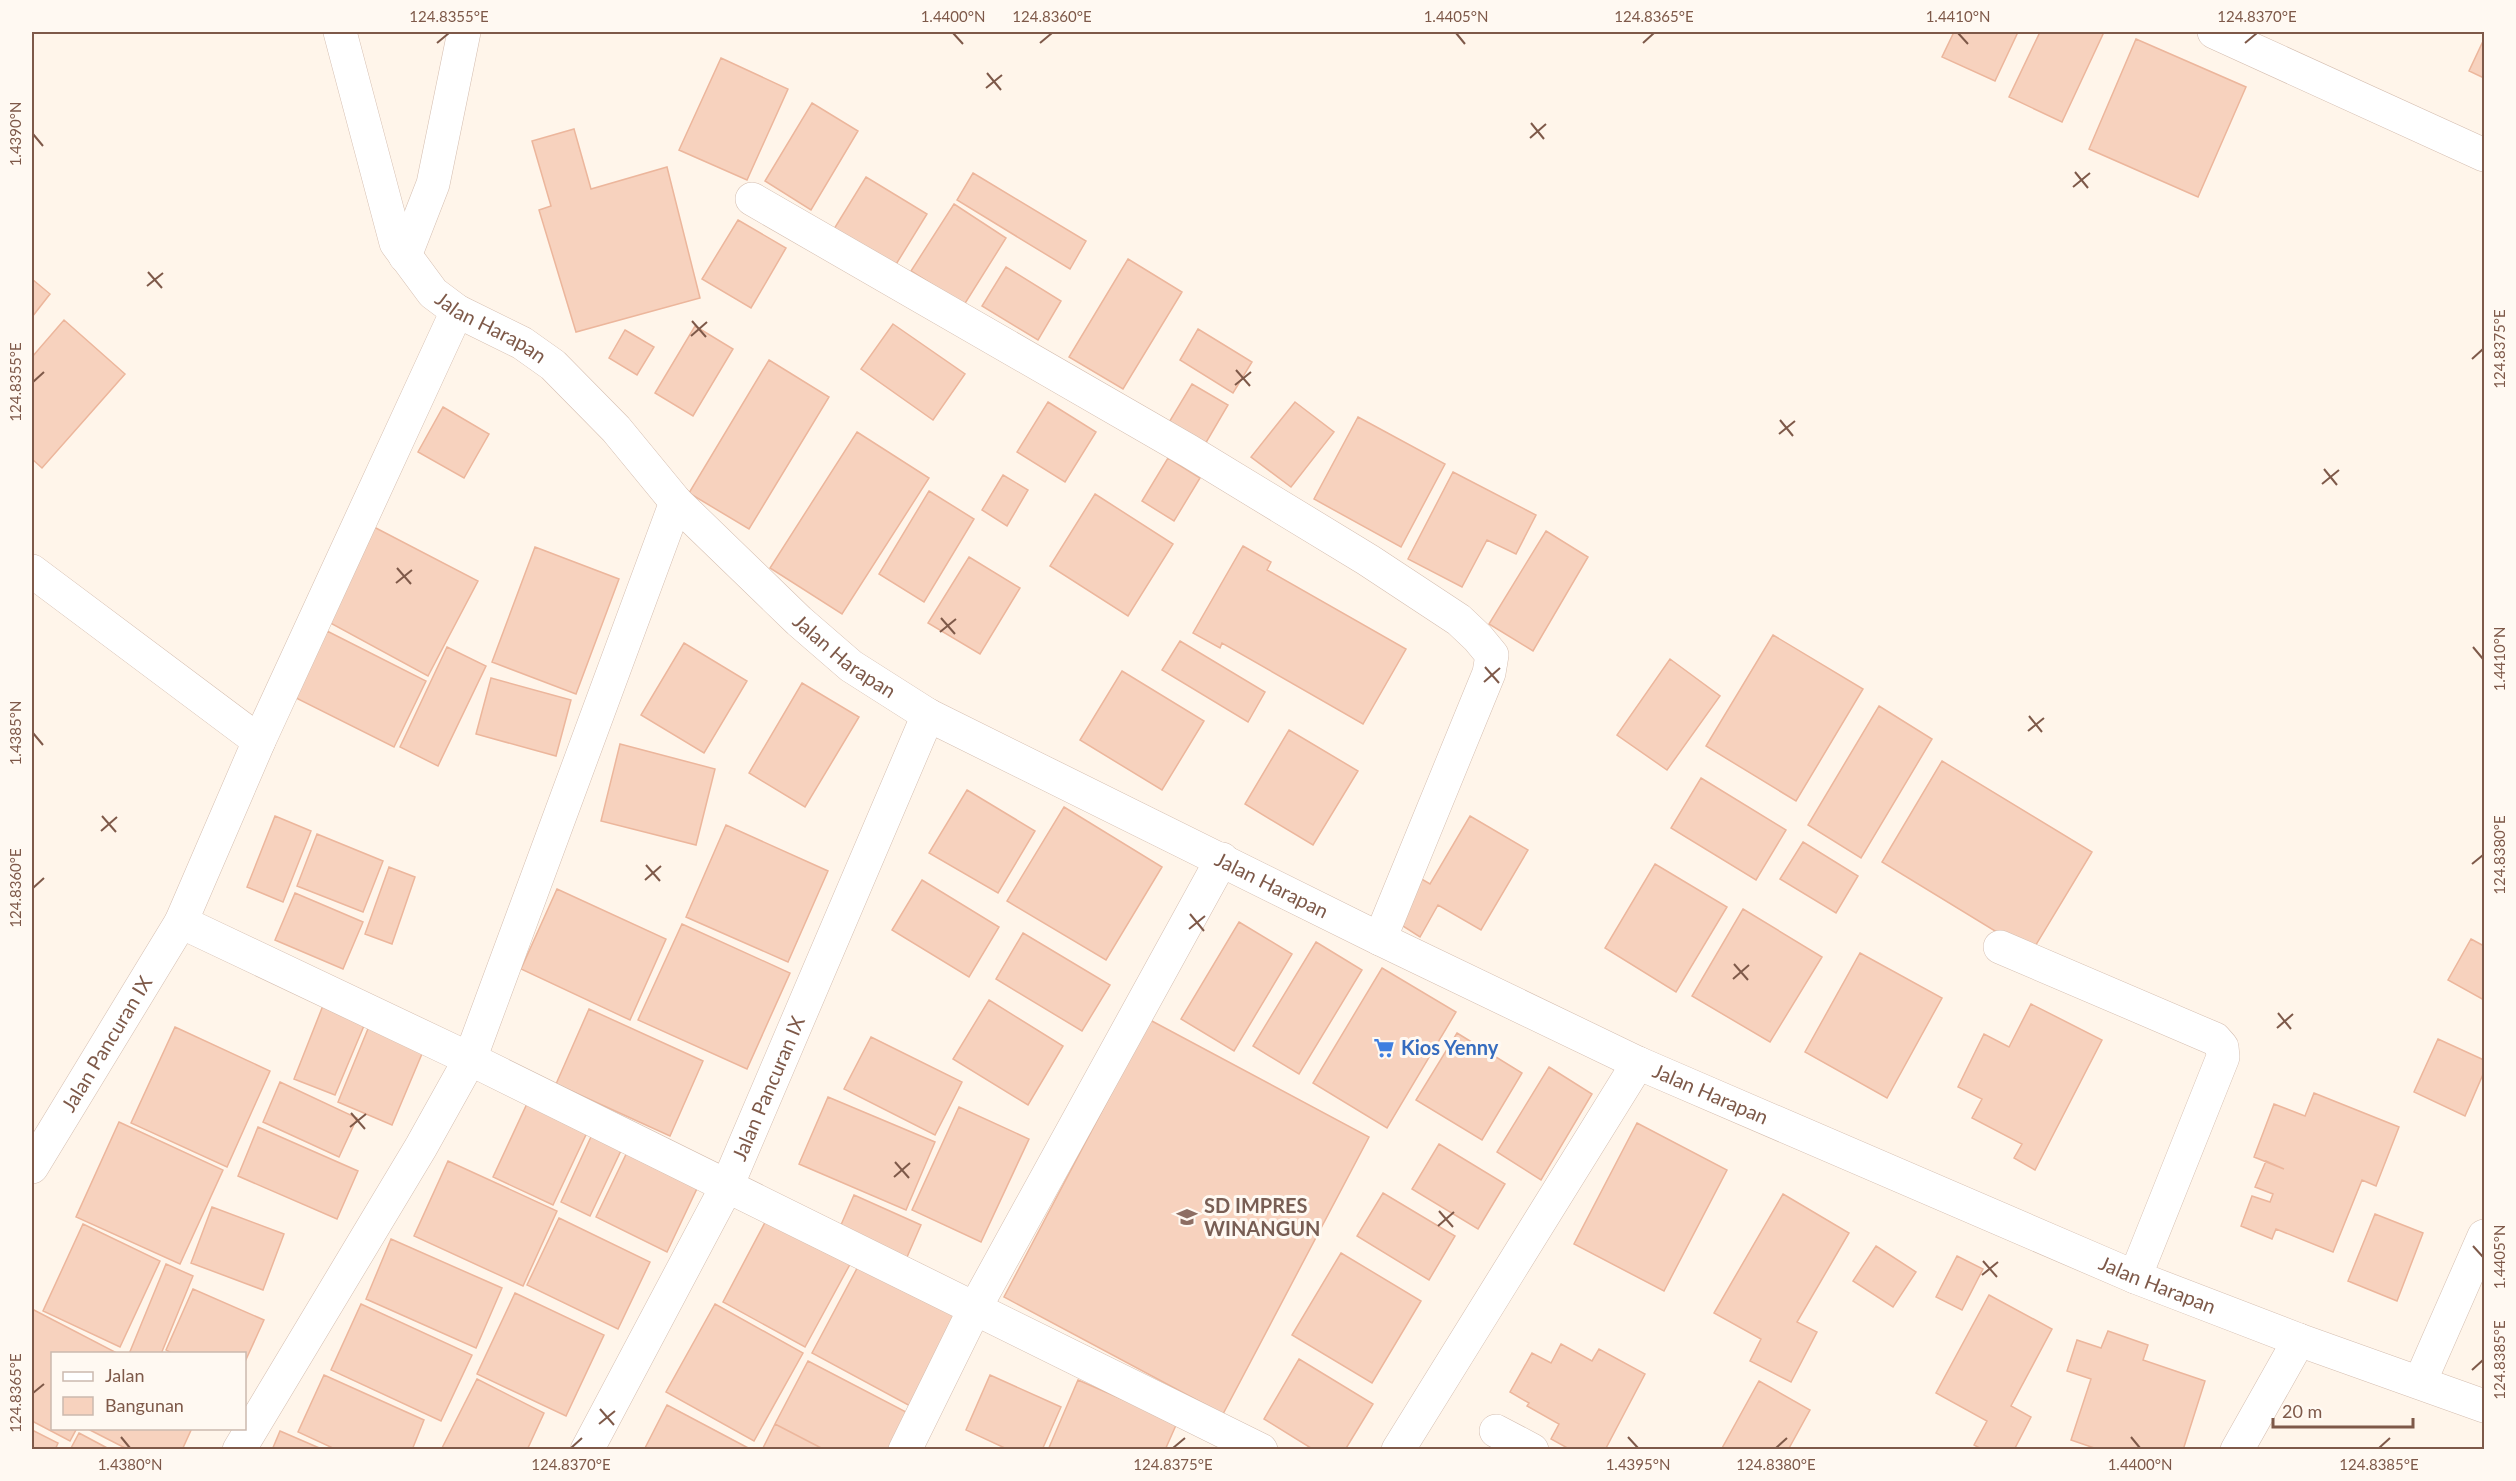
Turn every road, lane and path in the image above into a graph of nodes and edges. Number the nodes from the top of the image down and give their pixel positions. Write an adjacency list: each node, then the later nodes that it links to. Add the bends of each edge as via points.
1 (340, 32): 6 (street, Jalan Harapan, via 383,203 396,243)
2 (464, 32): 6 (street, via 433,184)
3 (2214, 32): 4 (street)
4 (2484, 155)
5 (752, 199): 14 (street, via 1190,451 1368,560 1459,620 1479,638 1492,655 1489,673)
6 (405, 256): 7 (street, Jalan Harapan, via 433,293)
7 (457, 311): 8 (street, Jalan Harapan, via 522,343 553,365 616,429); 11 (street, Jalan Pancuran IX)
8 (676, 502): 10 (street, Jalan Harapan, via 827,646); 16 (street)
9 (32, 571): 11 (street)
10 (928, 715): 12 (street, Jalan Harapan); 19 (street, Jalan Pancuran IX)
11 (259, 741): 13 (street, Jalan Pancuran IX)
12 (1222, 859): 14 (street, Jalan Harapan); 22 (street)
13 (182, 922): 16 (street); 18 (street, Jalan Pancuran IX)
14 (1380, 939): 17 (street, Jalan Harapan)
15 (2000, 946): 21 (street, via 2215,1040 2222,1047 2223,1057)
16 (470, 1059): 19 (street); 27 (street)
17 (1638, 1063): 21 (street, Jalan Harapan); 31 (street)
18 (32, 1167)
19 (727, 1186): 22 (street); 28 (street, Jalan Pancuran IX)
20 (2484, 1236): 24 (street)
21 (2135, 1277): 23 (street, Jalan Harapan)
22 (975, 1308): 29 (street); 30 (street)
23 (2299, 1340): 24 (street, Jalan Harapan); 33 (street)
24 (2420, 1382): 25 (street, Jalan Harapan)
25 (2484, 1406)
26 (1496, 1431): 32 (street)
27 (239, 1449)
28 (587, 1449)
29 (905, 1449)
30 (1261, 1449)
31 (1398, 1449)
32 (1532, 1449)
33 (2237, 1449)

